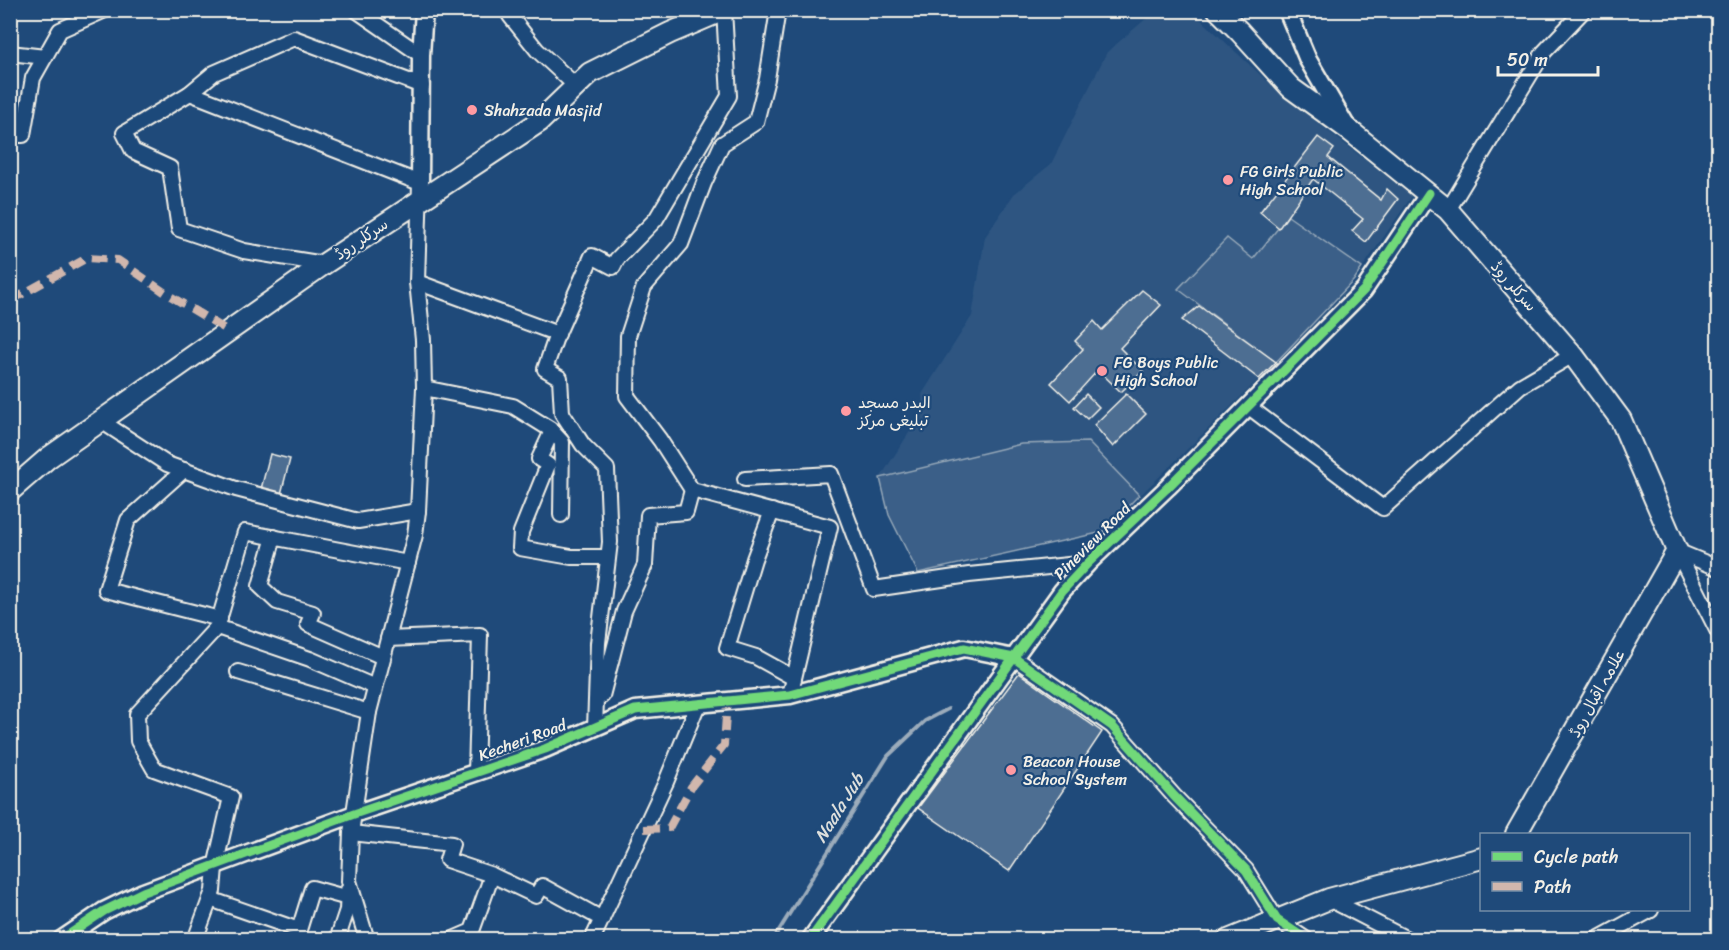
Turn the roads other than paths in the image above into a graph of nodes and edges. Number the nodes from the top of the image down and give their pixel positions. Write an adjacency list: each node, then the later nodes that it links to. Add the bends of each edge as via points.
1 (356, 10): 11 (street)
2 (511, 10): 14 (street, via 510,16 537,50)
3 (724, 10): 14 (main road, سرکلر روڈ, via 590,74); 23 (street, via 729,96 656,219 617,258 613,267 592,256)
4 (778, 10): 31 (street, via 756,122 722,144 681,244 644,288 628,336 627,396)
5 (1218, 10): 16 (main road, سرکلر روڈ, via 1291,88)
6 (1287, 10): 16 (street, via 1308,60)
7 (1584, 10): 20 (street, via 1544,52)
8 (423, 11): 11 (street)
9 (94, 12): 12 (street, via 60,30)
10 (10, 53): 12 (street)
11 (421, 56): 13 (street)
12 (45, 57): 17 (street, via 33,78 23,135)
13 (422, 86): 15 (street, via 294,38 214,73); 18 (street)
14 (576, 87): 18 (main road, سرکلر روڈ, via 539,122)
15 (190, 93): 18 (street); 21 (street, via 124,134 133,151 170,168 178,229 244,251)
16 (1349, 130): 19 (main road, سرکلر روڈ)
17 (10, 135)
18 (420, 192): 21 (main road, سرکلر روڈ); 22 (street)
19 (1429, 193): 20 (main road, سرکلر روڈ); 26 (street, Pineview Road, via 1364,290)
20 (1448, 210): 24 (main road, سرکلر روڈ)
21 (324, 264): 27 (main road, سرکلر روڈ)
22 (417, 282): 23 (street); 25 (street)
23 (558, 334): 38 (street, via 545,369 560,378 562,413 583,444 607,469)
24 (1573, 355): 26 (street, via 1521,386 1383,508); 37 (main road, سرکلر روڈ, via 1622,420)
25 (424, 388): 28 (street, via 513,406); 33 (street)
26 (1249, 407): 40 (street, Pineview Road)
27 (101, 421): 29 (street, via 167,464); 32 (main road, سرکلر روڈ)
28 (552, 431): 35 (street, via 562,442); 38 (street, via 539,459 549,465 521,532 520,548 571,557)
29 (184, 470): 33 (street, via 236,489 358,521); 42 (street, via 128,520 106,590)
30 (745, 478): 40 (street, via 831,474 874,589 969,574)
31 (692, 490): 34 (street); 53 (street, via 686,512 648,515 645,565 624,611)
32 (10, 491)
33 (418, 511): 39 (street)
34 (772, 511): 48 (street, via 830,527); 48 (street, via 750,568 727,648 756,657)
35 (561, 515)
36 (274, 537): 39 (street); 42 (street, via 245,532); 45 (street, via 260,586 277,602 313,613 309,624)
37 (1677, 551): 41 (street); 43 (street, سرکلر روڈ); 57 (main road, علامہ اقبال روڈ)
38 (608, 557): 53 (street, via 598,643)
39 (408, 563): 44 (street)
40 (1088, 563): 46 (street, Pineview Road, via 1044,613)
41 (1719, 568)
42 (218, 623): 49 (street); 59 (street, via 136,714 138,741 154,769 231,797)
43 (1719, 632)
44 (388, 639): 45 (street); 54 (street, via 480,635)
45 (383, 657): 49 (street)
46 (1014, 658): 50 (street, Kecheri Road, via 964,648); 67 (street, via 1112,726 1246,870); 76 (street, Pineview Road)
47 (238, 672): 52 (street)
48 (794, 678): 50 (street)
49 (375, 687): 52 (street)
50 (790, 695): 51 (street, Kecheri Road)
51 (698, 704): 53 (street, Kecheri Road, via 635,710); 66 (street)
52 (369, 712): 55 (street)
53 (595, 728): 54 (street, Kecheri Road)
54 (476, 772): 55 (street, Kecheri Road)
55 (354, 814): 56 (street); 59 (street, Kecheri Road)
56 (351, 833): 60 (street, via 452,844 447,860); 61 (street)
57 (1517, 833)
58 (1480, 859): 64 (main road)
59 (215, 867): 63 (street); 70 (street, Kecheri Road, via 143,892)
60 (492, 875): 66 (street, via 536,896 542,886); 68 (street)
61 (349, 882): 62 (street); 69 (street)
62 (348, 898): 63 (street, via 312,888 299,930); 72 (street)
63 (210, 899): 71 (street)
64 (1329, 899): 67 (main road); 79 (street)
65 (1647, 911): 80 (street)
66 (602, 919): 75 (street)
67 (1276, 920): 77 (main road); 78 (street)
68 (472, 935): 74 (street)
69 (367, 938): 73 (street)
70 (61, 939)
71 (195, 939)
72 (337, 939)
73 (380, 939)
74 (451, 939)
75 (592, 939)
76 (810, 939)
77 (1228, 939)
78 (1307, 939)
79 (1409, 939)
80 (1596, 939)

